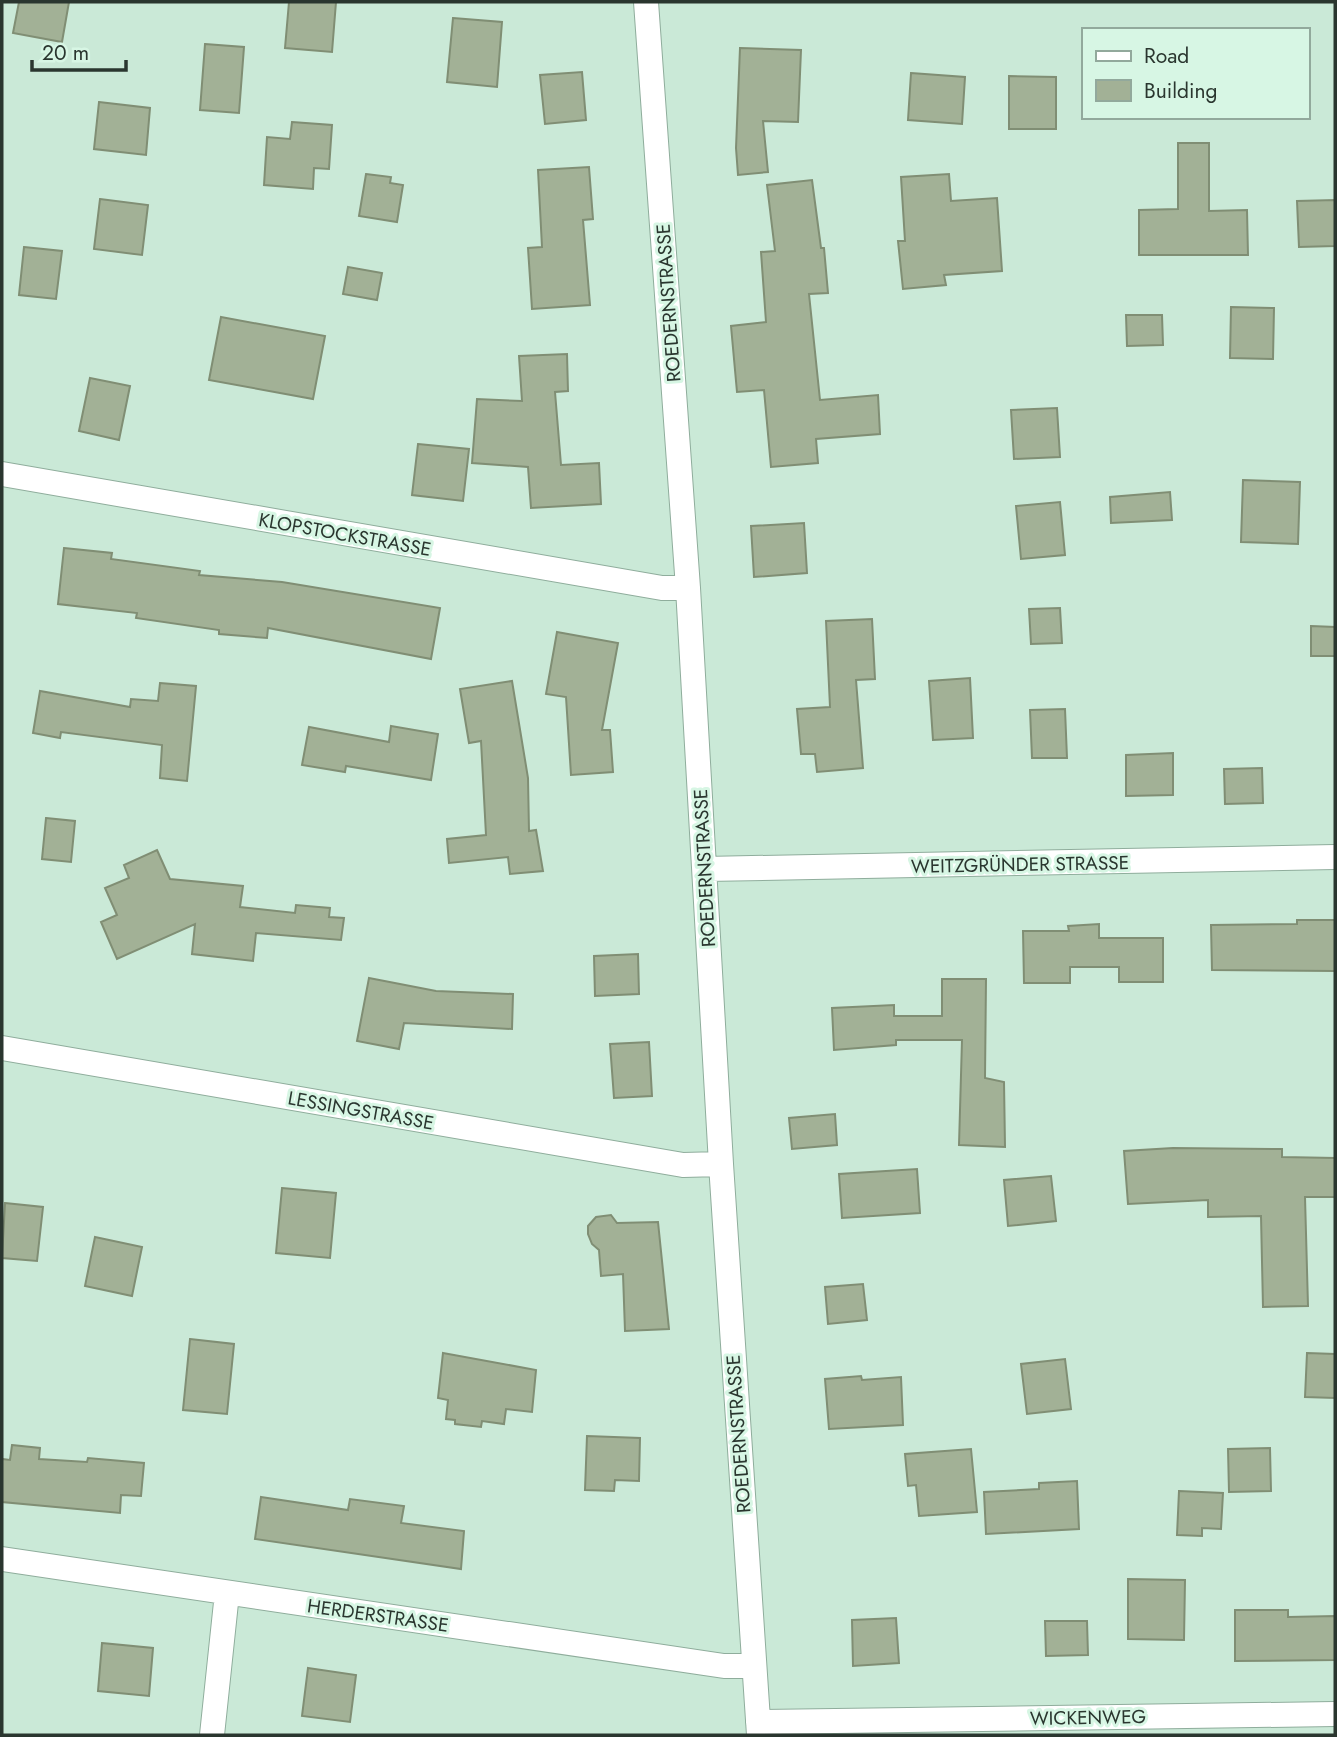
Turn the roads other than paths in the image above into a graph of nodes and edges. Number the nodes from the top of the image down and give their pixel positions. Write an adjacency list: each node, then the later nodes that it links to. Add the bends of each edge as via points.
1 (646, 2): 3 (street, ROEDERNSTRASSE)
2 (2, 474): 3 (street, KLOPSTOCKSTRASSE, via 649,586)
3 (688, 588): 5 (street, ROEDERNSTRASSE)
4 (1335, 858): 5 (street, WEITZGRÜNDER STRASSE)
5 (705, 869): 7 (street, ROEDERNSTRASSE)
6 (2, 1048): 7 (street, LESSINGSTRASSE, via 683,1165)
7 (720, 1164): 10 (street, ROEDERNSTRASSE)
8 (2, 1559): 9 (street, HERDERSTRASSE)
9 (227, 1593): 10 (street, HERDERSTRASSE, via 724,1666); 13 (street)
10 (754, 1666): 12 (street, ROEDERNSTRASSE)
11 (1335, 1714): 12 (street, WICKENWEG)
12 (758, 1729)
13 (212, 1735)

